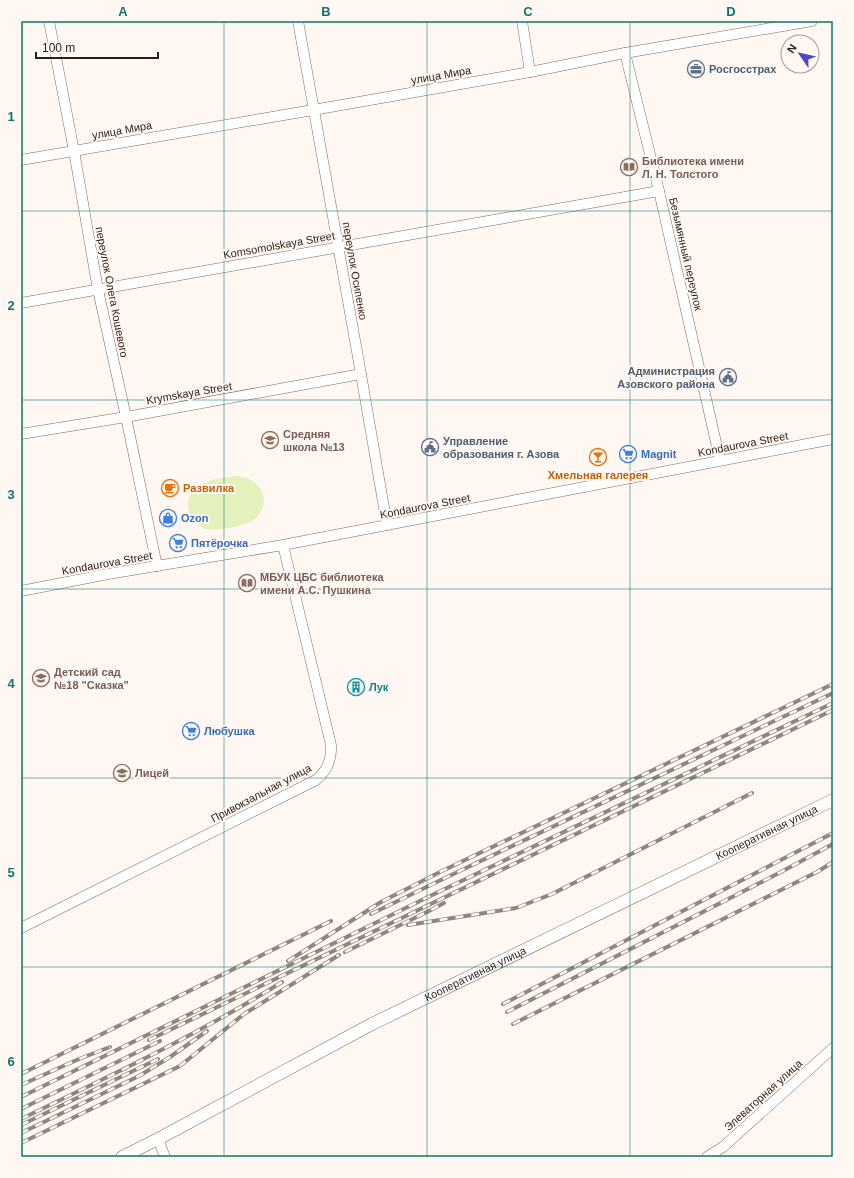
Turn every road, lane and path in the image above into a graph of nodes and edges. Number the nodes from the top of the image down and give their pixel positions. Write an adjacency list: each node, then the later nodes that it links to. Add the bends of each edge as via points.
1 (49, 21): 9 (street, переулок Олега Кошевого)
2 (298, 21): 8 (street, переулок Осипенко)
3 (522, 21): 7 (street)
4 (812, 21): 5 (street, улица Мира)
5 (761, 26): 6 (street, улица Мира)
6 (625, 53): 7 (street, улица Мира); 11 (street, Безымянный переулок)
7 (530, 72): 8 (street, улица Мира)
8 (313, 110): 9 (street, улица Мира); 12 (street, переулок Осипенко)
9 (74, 151): 10 (street, улица Мира); 13 (street, переулок Олега Кошевого)
10 (21, 160)
11 (659, 191): 12 (street, Komsomolskaya Street); 19 (street, Безымянный переулок)
12 (338, 246): 13 (street, Komsomolskaya Street); 15 (street, переулок Осипенко)
13 (98, 290): 14 (street, Komsomolskaya Street); 16 (street, переулок Олега Кошевого)
14 (21, 303)
15 (361, 374): 16 (street, Krymskaya Street); 20 (street, переулок Осипенко)
16 (126, 417): 17 (street, Krymskaya Street); 22 (street, переулок Олега Кошевого)
17 (21, 434)
18 (833, 439): 19 (street, Kondaurova Street)
19 (720, 460): 20 (street, Kondaurova Street)
20 (387, 526): 21 (street, Kondaurova Street)
21 (283, 545): 22 (street, Kondaurova Street); 25 (street, Привокзальная улица, via 331,745 328,766 323,774 316,780)
22 (156, 566): 23 (street, Kondaurova Street)
23 (21, 591)
24 (833, 800): 27 (main road, Кооперативная улица, via 372,1024)
25 (21, 928)
26 (833, 1048): 30 (street, Элеваторная улица, via 723,1147)
27 (158, 1139): 28 (main road, Кооперативная улица); 29 (street)
28 (122, 1157)
29 (165, 1157)
30 (707, 1157)

